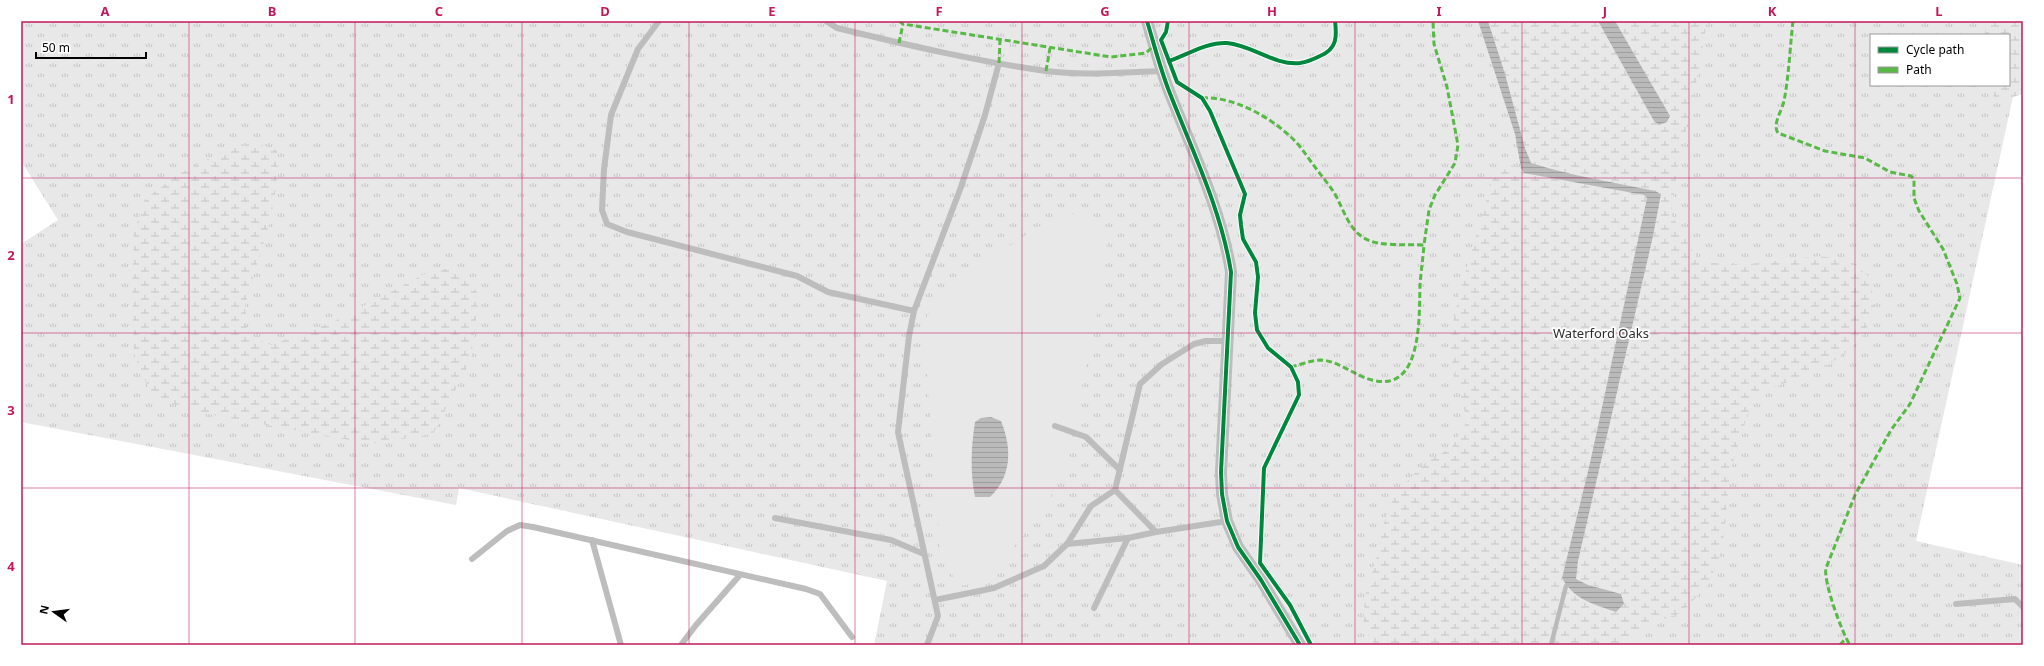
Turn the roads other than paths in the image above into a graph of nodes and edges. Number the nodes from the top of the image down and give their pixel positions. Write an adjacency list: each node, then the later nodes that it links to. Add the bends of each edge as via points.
1 (659, 21): 6 (lane, via 638,49 611,115 602,210 608,224 627,232 797,276 828,292)
2 (826, 21): 4 (lane, via 845,30 946,54)
3 (1147, 21): 5 (street)
4 (999, 63): 5 (lane, via 1046,71 1100,74); 6 (lane, via 961,187)
5 (1162, 71): 7 (street, via 1218,214 1228,249 1232,272)
6 (914, 311): 17 (lane, via 898,432)
7 (1228, 341): 9 (lane, via 1194,344 1162,364 1140,384); 12 (street, via 1221,472)
8 (1055, 426): 9 (lane, via 1086,437)
9 (1120, 470): 10 (lane)
10 (1115, 490): 13 (lane); 16 (lane, via 1091,506)
11 (774, 518): 17 (lane, via 891,540)
12 (1227, 521): 13 (lane); 28 (street, via 1238,546)
13 (1156, 532): 14 (lane)
14 (1128, 538): 16 (lane); 23 (lane)
15 (592, 540): 18 (lane, via 520,525 507,531); 19 (lane); 25 (lane)
16 (1067, 544): 20 (lane, via 1044,566 994,588)
17 (924, 554): 20 (lane)
18 (472, 559)
19 (740, 575): 24 (lane, via 820,594); 26 (lane)
20 (935, 600): 27 (lane, via 938,616)
21 (1956, 604): 22 (lane, via 2015,599)
22 (2023, 607)
23 (1094, 608)
24 (852, 637)
25 (621, 645)
26 (681, 645)
27 (927, 645)
28 (1300, 645)

